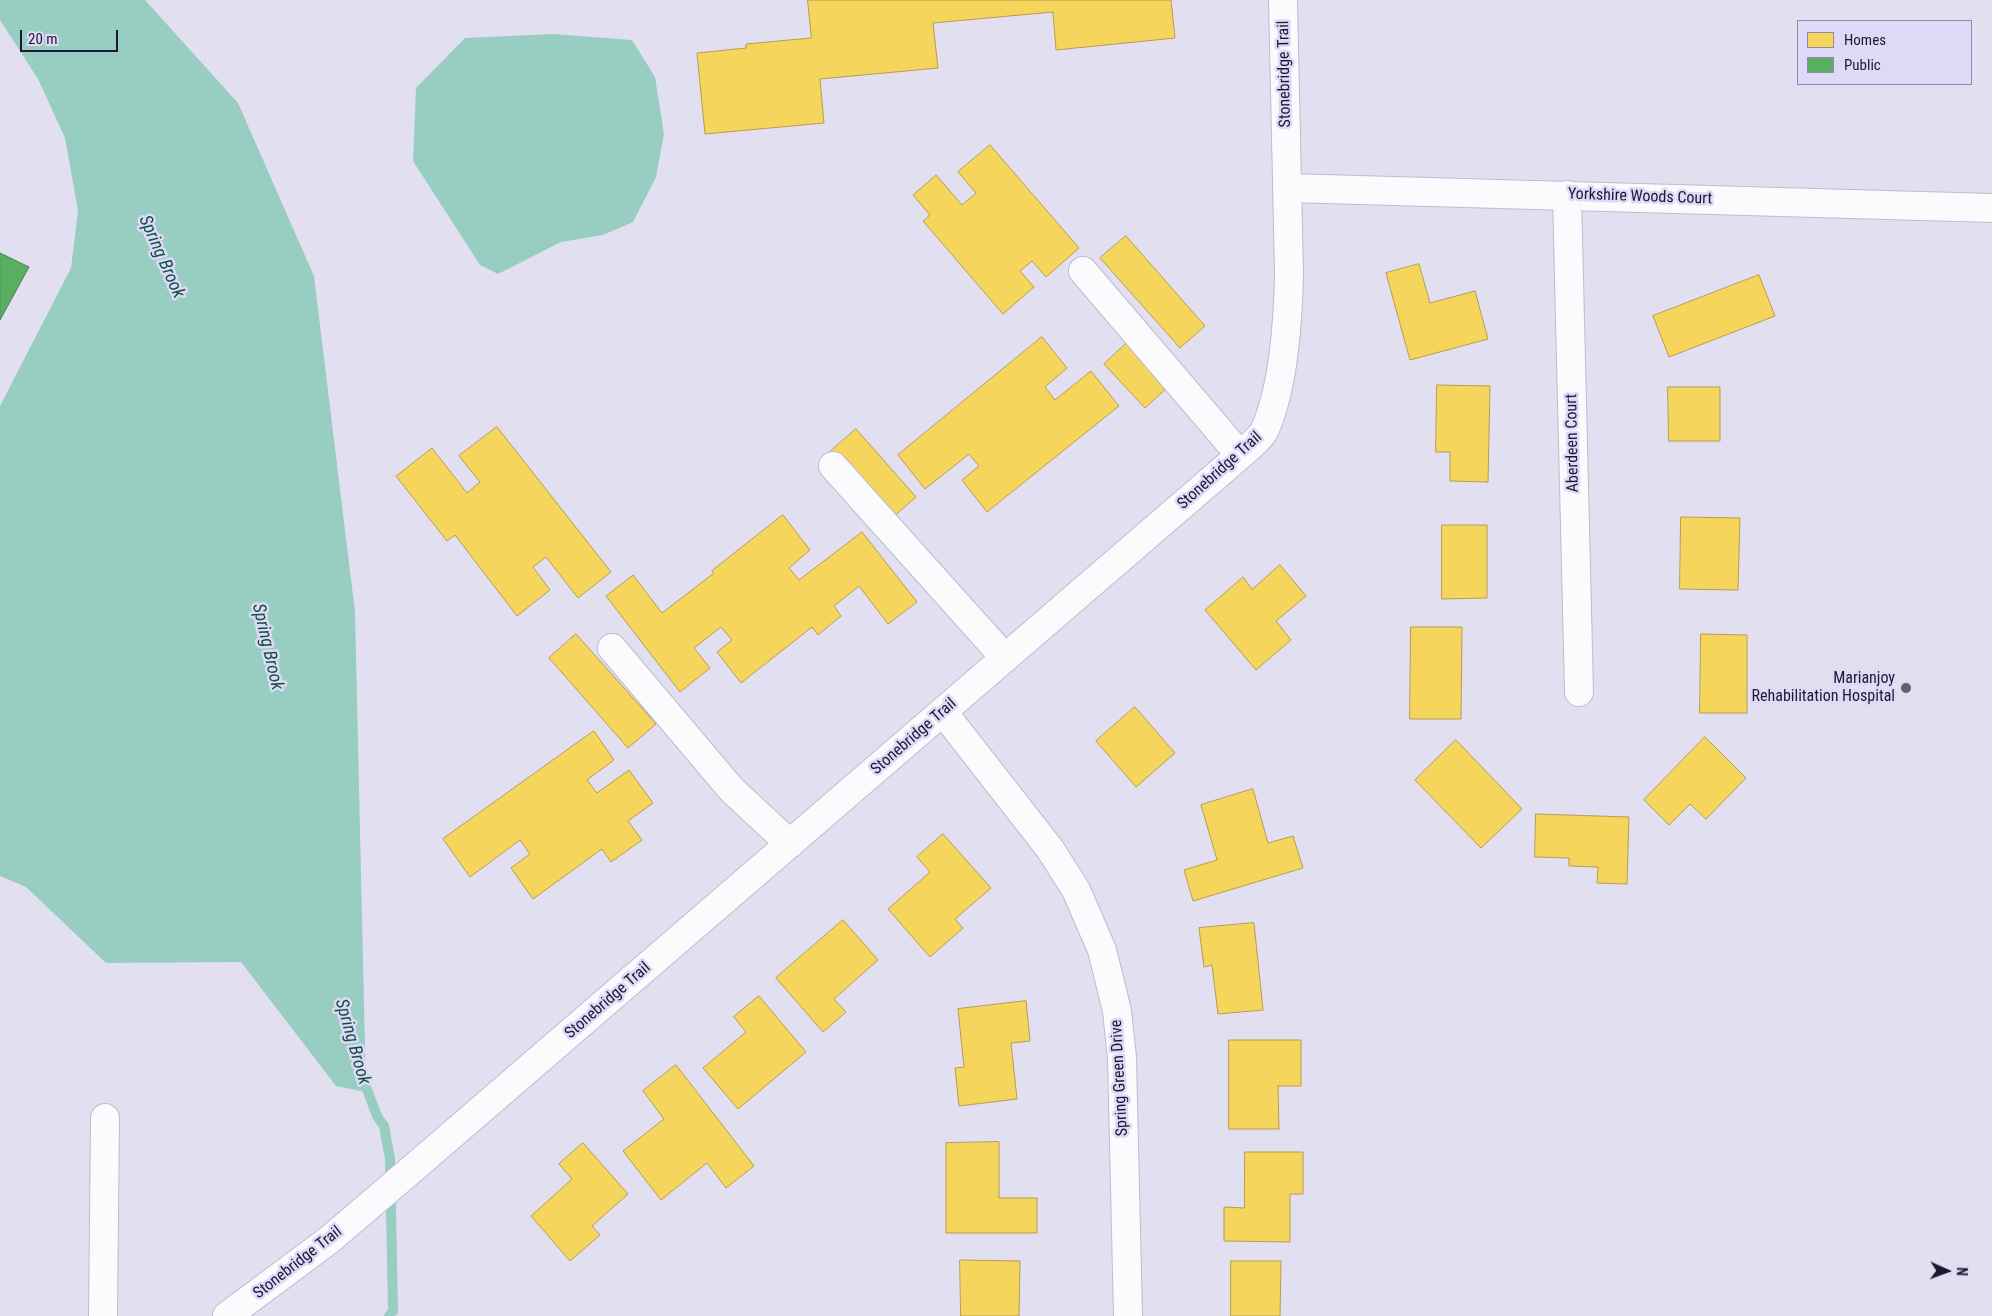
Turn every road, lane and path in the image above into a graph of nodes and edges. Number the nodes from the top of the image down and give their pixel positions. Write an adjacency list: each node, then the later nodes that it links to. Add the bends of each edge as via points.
1 (1283, 0): 2 (street, Stonebridge Trail)
2 (1288, 188): 3 (street, Yorkshire Woods Court); 6 (street, Stonebridge Trail, via 1288,316 1280,377 1265,431)
3 (1567, 195): 4 (street, Yorkshire Woods Court); 10 (street, Aberdeen Court)
4 (1992, 208)
5 (1083, 270): 6 (street)
6 (1240, 455): 9 (street, Stonebridge Trail)
7 (833, 466): 9 (street)
8 (612, 648): 12 (street, via 731,789)
9 (1005, 658): 11 (street, Stonebridge Trail)
10 (1579, 692)
11 (943, 712): 12 (street, Stonebridge Trail); 16 (street, Spring Green Drive, via 1050,849 1076,890 1102,950 1117,1011 1122,1058)
12 (790, 844): 15 (street, Stonebridge Trail, via 329,1240)
13 (105, 1118): 14 (street)
14 (103, 1316)
15 (228, 1316)
16 (1128, 1316)

